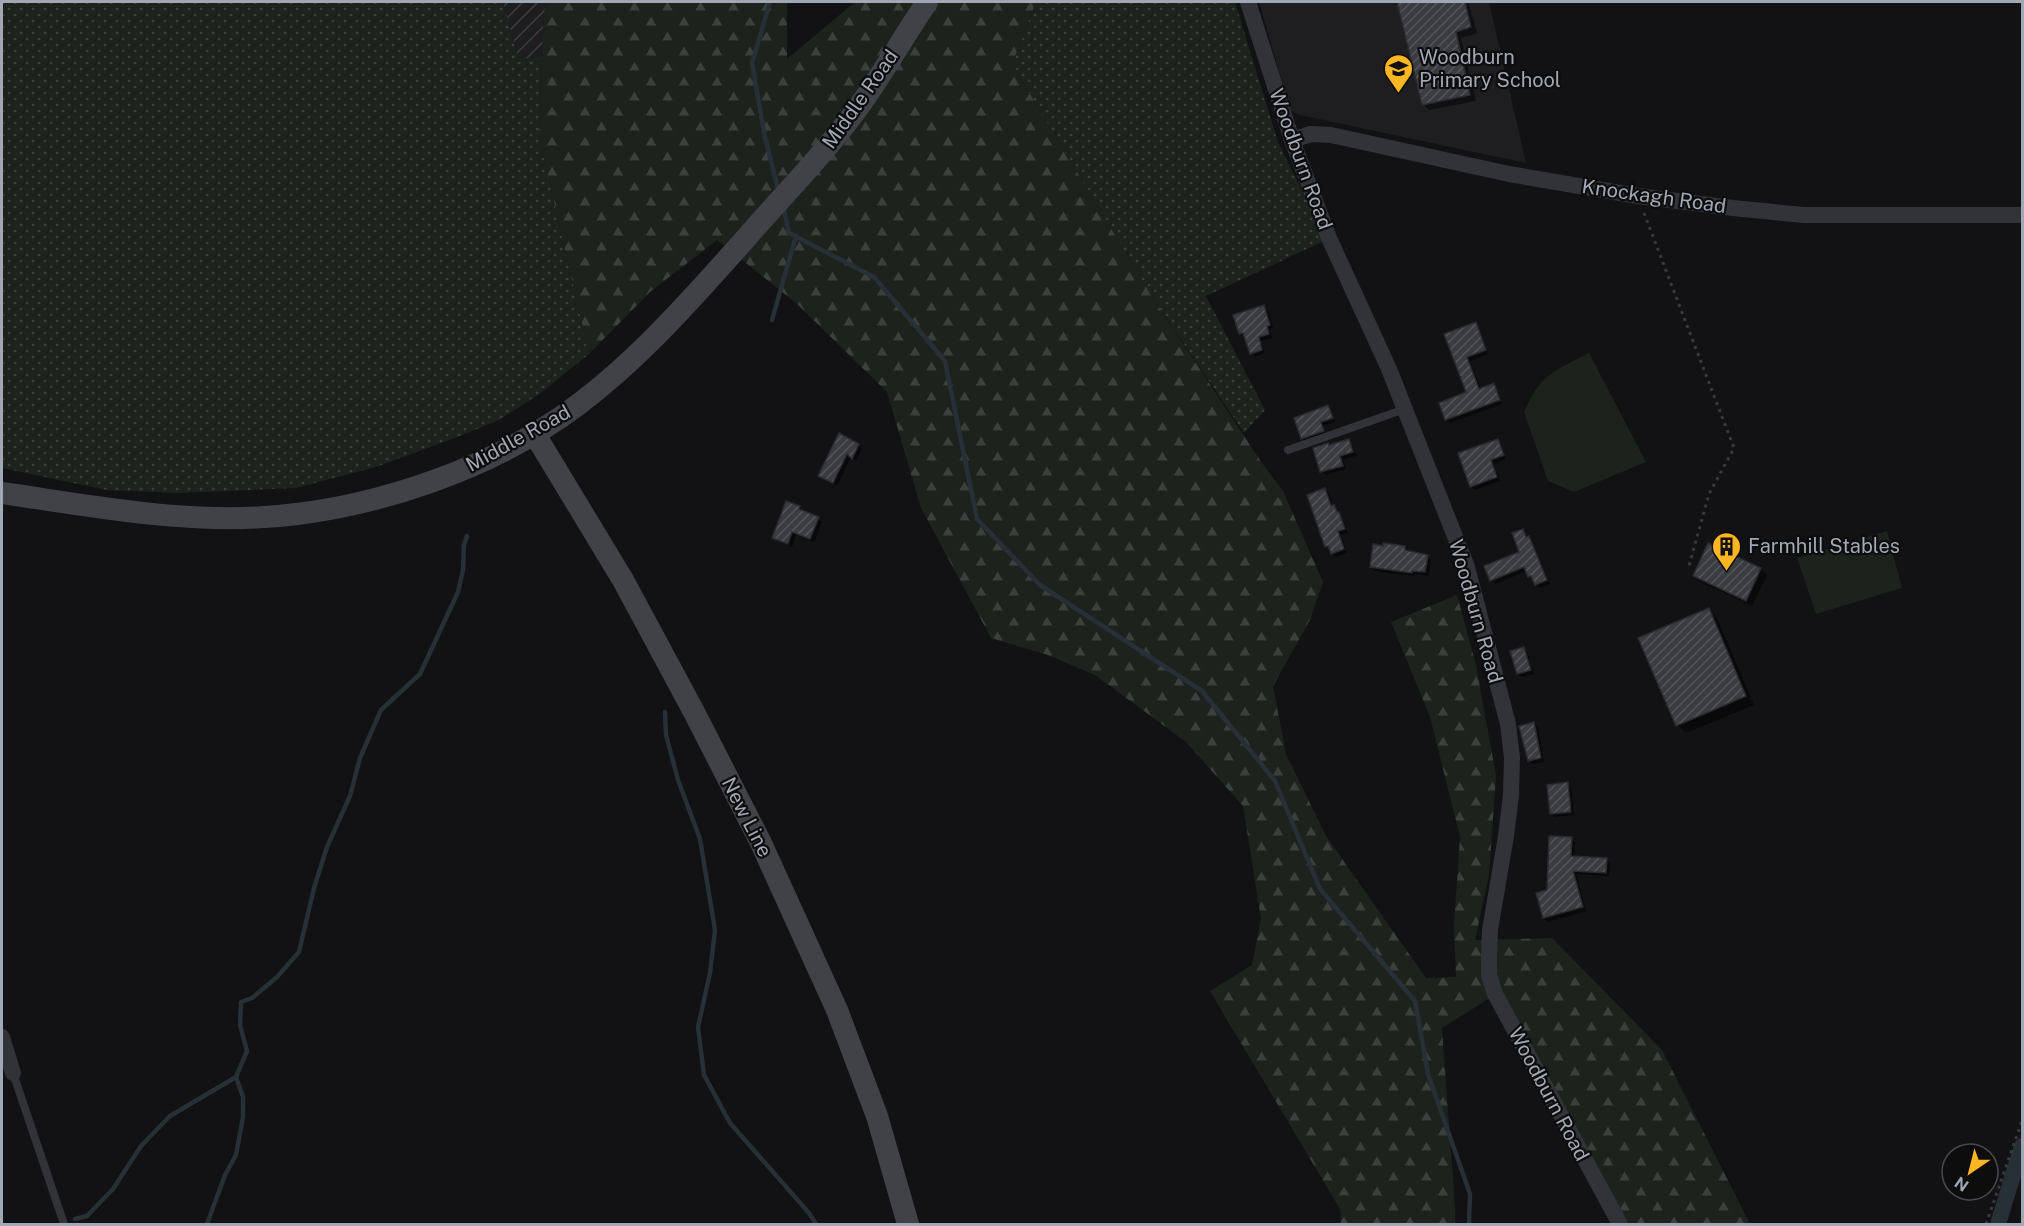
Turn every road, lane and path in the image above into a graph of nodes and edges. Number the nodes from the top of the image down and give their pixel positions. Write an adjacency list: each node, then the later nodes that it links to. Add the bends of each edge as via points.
1 (927, 2): 7 (main road, Middle Road, via 865,98 802,178 635,357 557,420)
2 (1248, 2): 3 (street, Woodburn Road)
3 (1292, 140): 4 (street, Knockagh Road, via 1311,134 1331,135 1509,174); 6 (street, Woodburn Road, via 1329,238)
4 (1638, 196): 5 (street, Knockagh Road, via 1804,215); 10 (path, via 1734,448 1709,494)
5 (2022, 215)
6 (1405, 410): 8 (lane); 16 (street, Woodburn Road, via 1467,567 1509,736 1511,795 1490,930 1489,975 1495,994)
7 (534, 433): 9 (main road, Middle Road, via 484,461 426,484 296,514 176,516); 15 (main road, New Line, via 623,580 761,843 837,1010 877,1116)
8 (1288, 450)
9 (2, 493)
10 (1689, 566)
11 (2, 1037): 12 (street)
12 (13, 1073): 14 (lane)
13 (2022, 1121): 17 (path)
14 (64, 1224)
15 (908, 1224)
16 (1620, 1224)
17 (1986, 1224)

